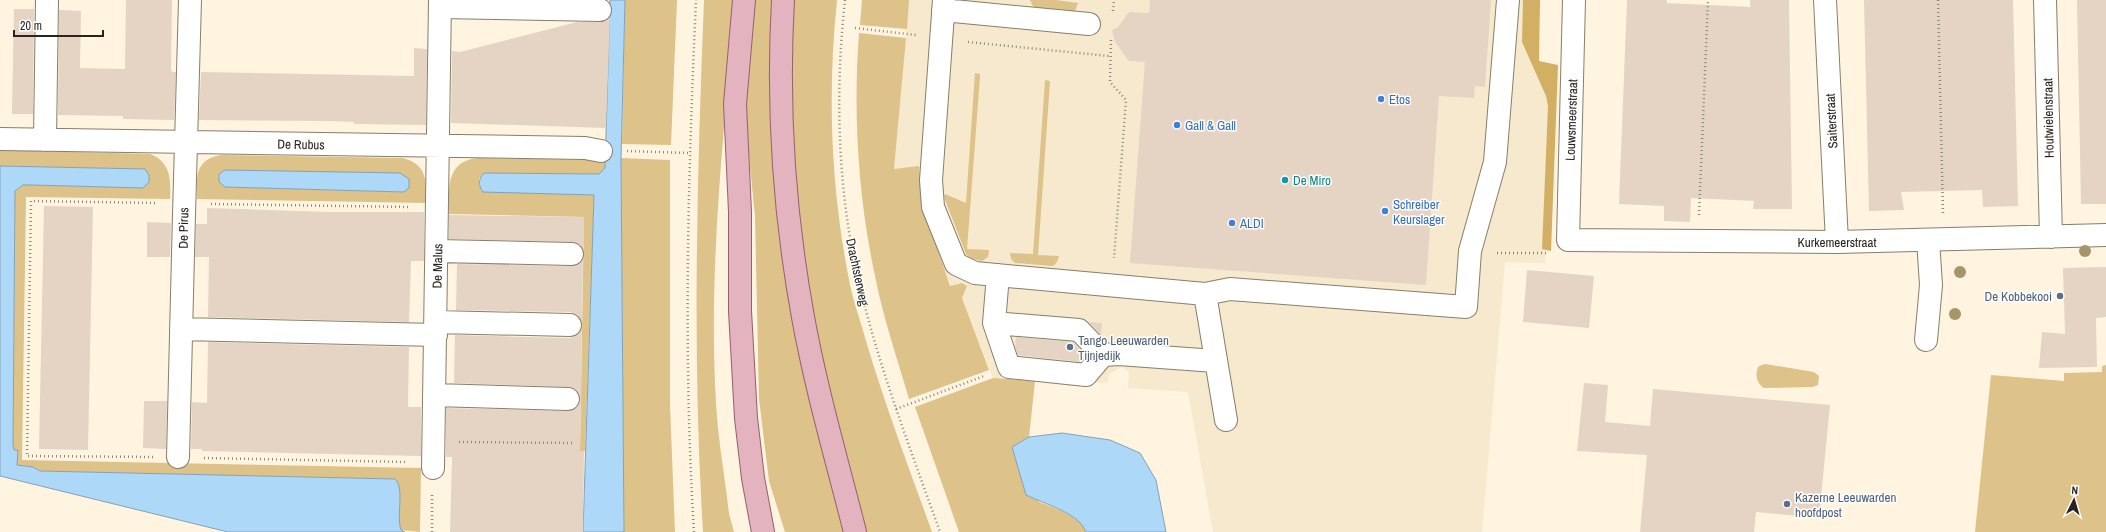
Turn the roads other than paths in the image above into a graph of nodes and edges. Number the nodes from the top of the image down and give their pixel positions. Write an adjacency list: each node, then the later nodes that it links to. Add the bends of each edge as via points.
1 (47, 0): 14 (street)
2 (190, 0): 15 (street, De Pirus)
3 (744, 0): 39 (main road, via 735,104 740,212 740,311 746,418)
4 (783, 0): 40 (main road, via 781,59 784,171 796,277 811,357)
5 (1508, 0): 26 (street, via 1495,162 1470,251 1466,307 1230,289)
6 (1574, 0): 20 (street, Louwsmeerstraat)
7 (1825, 0): 22 (street, Saiterstraat)
8 (2045, 0): 19 (street, Houtwielenstraat)
9 (440, 3): 11 (street); 16 (street, De Malus)
10 (944, 5): 12 (street); 25 (street, via 931,180 933,206 956,264 975,273)
11 (600, 10)
12 (1089, 24)
13 (0, 139): 14 (street, De Rubus)
14 (45, 140): 15 (street, De Rubus)
15 (187, 142): 16 (street, De Rubus); 30 (street, De Pirus, via 183,204)
16 (438, 147): 17 (street, De Rubus, via 585,148); 23 (street, De Malus)
17 (601, 151)
18 (2106, 235): 19 (street, Kurkemeerstraat)
19 (2051, 237): 21 (street, Kurkemeerstraat)
20 (1568, 240): 22 (street, Kurkemeerstraat)
21 (1936, 240): 22 (street, Kurkemeerstraat); 31 (street)
22 (1837, 242)
23 (437, 251): 24 (street); 29 (street, De Malus)
24 (572, 254)
25 (998, 275): 26 (street); 27 (street)
26 (1205, 294): 33 (street)
27 (994, 323): 32 (street, via 1080,330); 32 (street, via 1009,368 1086,375)
28 (570, 325): 29 (street)
29 (436, 328): 30 (street); 34 (street, De Malus)
30 (181, 329): 37 (street, De Pirus)
31 (1926, 340)
32 (1103, 355): 33 (street)
33 (1215, 361): 36 (street)
34 (434, 395): 35 (street); 38 (street, De Malus)
35 (568, 399)
36 (1226, 420)
37 (178, 457)
38 (433, 468)
39 (763, 532)
40 (855, 532)

